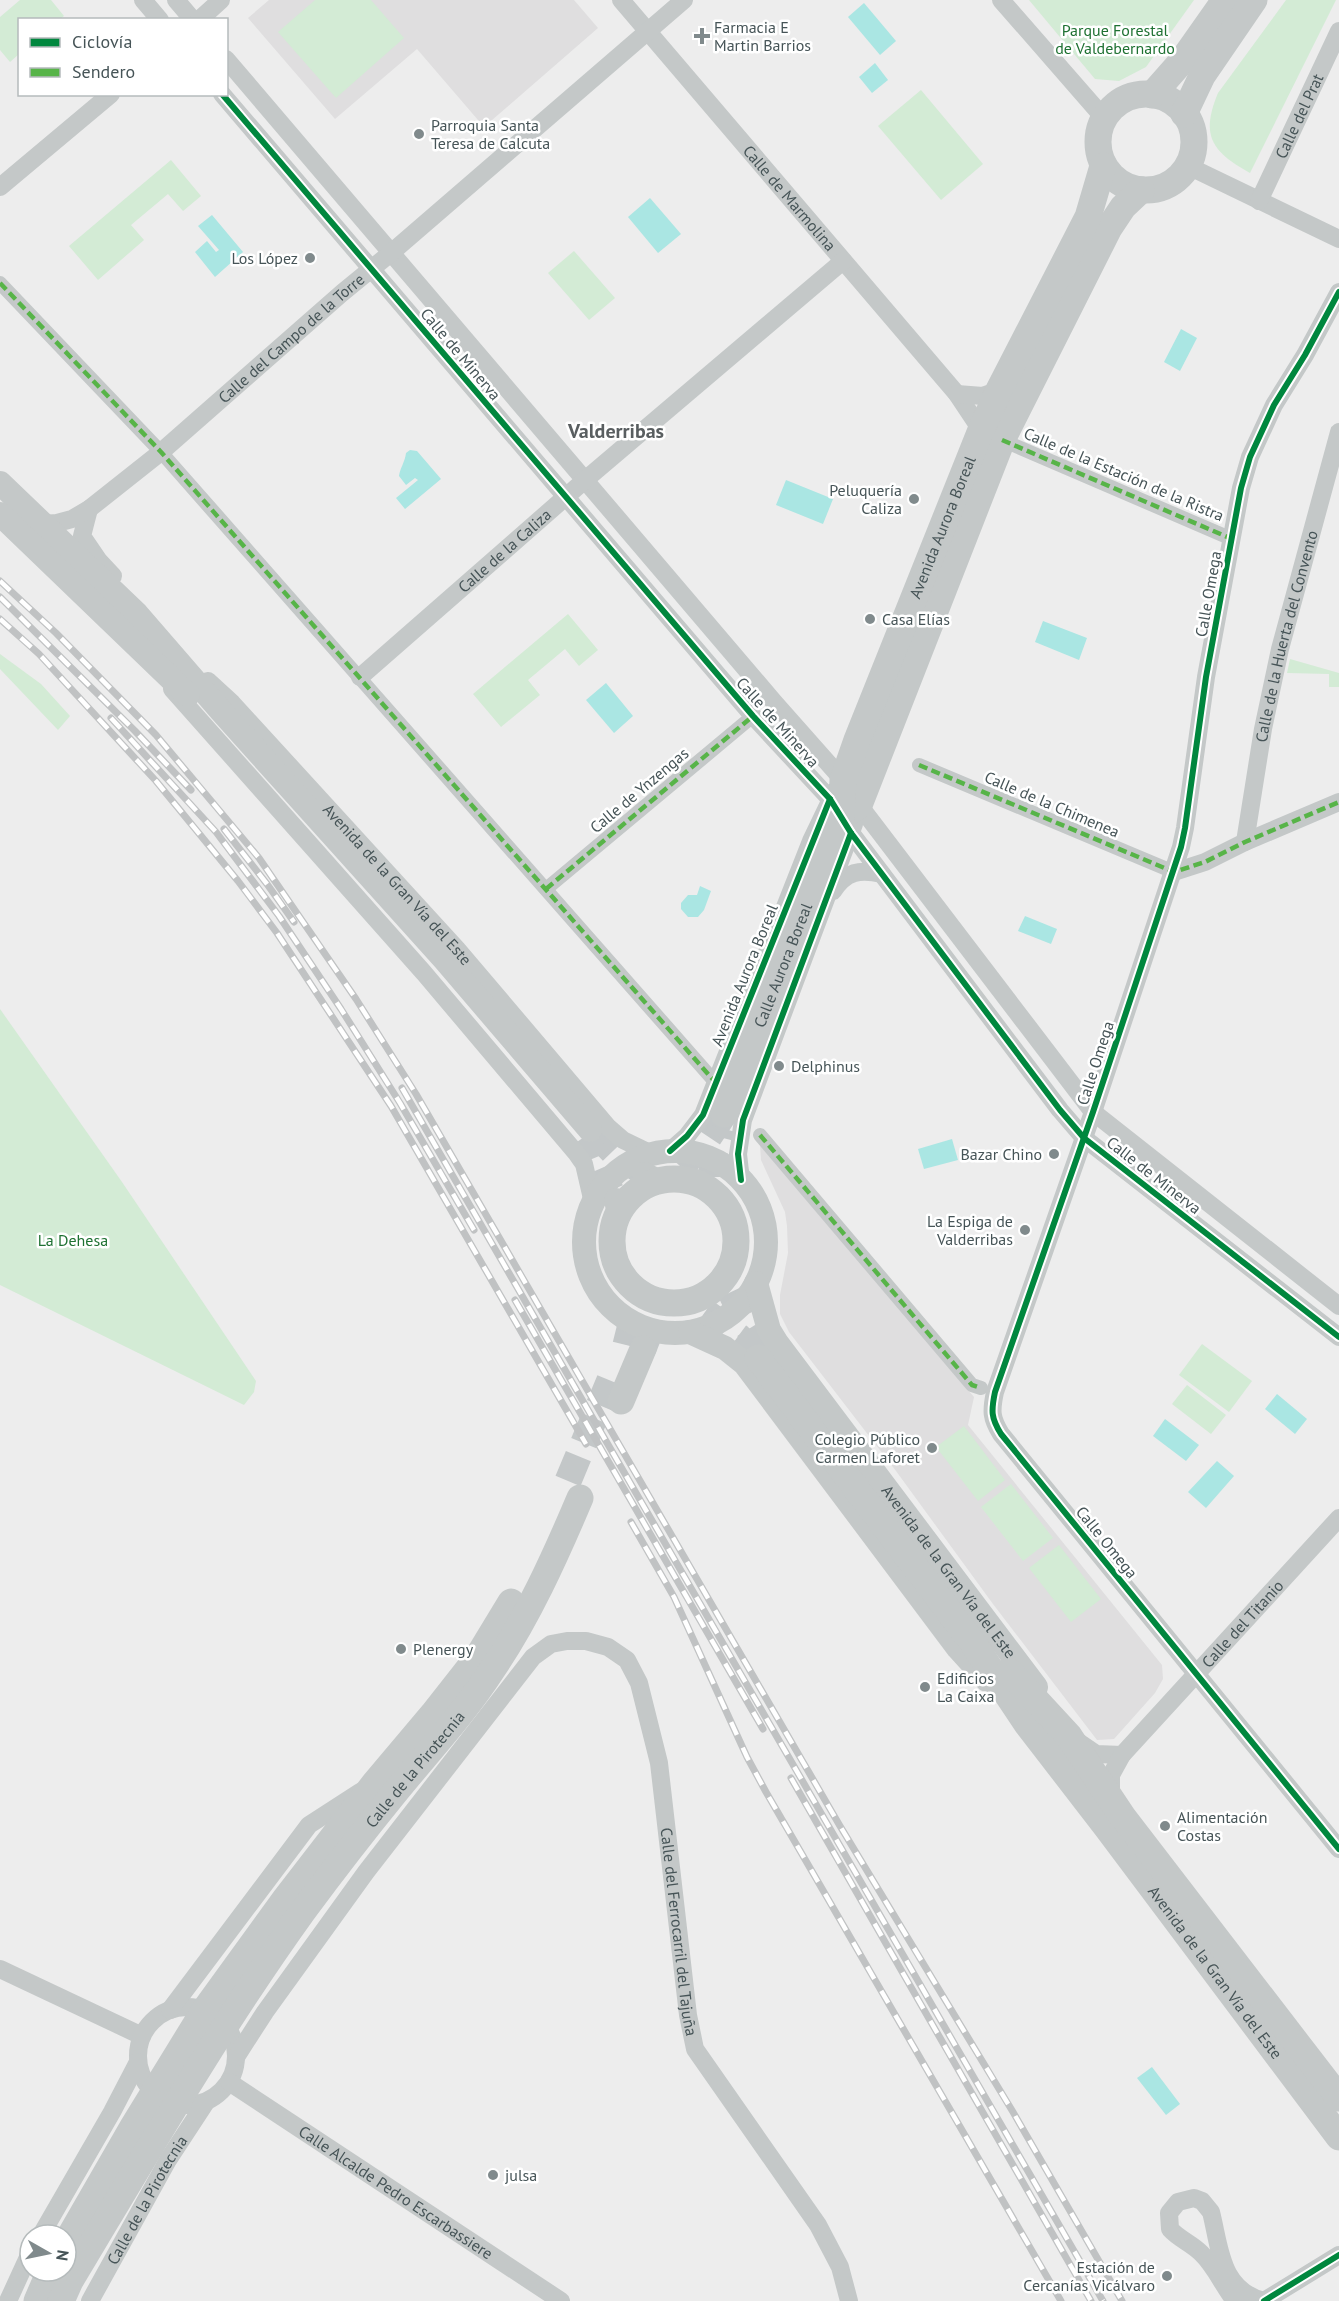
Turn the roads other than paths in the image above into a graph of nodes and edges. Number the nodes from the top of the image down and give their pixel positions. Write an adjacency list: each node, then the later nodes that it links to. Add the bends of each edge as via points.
1 (143, 0): 9 (street)
2 (176, 0): 10 (street)
3 (221, 0): 11 (street)
4 (621, 0): 12 (street, Calle de Marmolina)
5 (684, 0): 12 (street, Calle del Campo de la Torre)
6 (1001, 0): 19 (street)
7 (1225, 0): 15 (main road, via 1182,61)
8 (1254, 0): 18 (main road, via 1202,76)
9 (157, 18)
10 (191, 18)
11 (201, 18)
12 (647, 31): 26 (street, Calle del Campo de la Torre); 27 (street, Calle de Marmolina)
13 (1339, 31): 24 (street, Calle del Prat)
14 (228, 61): 26 (street, Calle de Minerva)
15 (1152, 95): 18 (main road, via 1165,98); 19 (main road, via 1141,94 1120,102)
16 (109, 96): 22 (street)
17 (224, 96): 28 (street, Calle de Minerva)
18 (1184, 114): 21 (main road, via 1193,134)
19 (1104, 118): 20 (main road, via 1098,142)
20 (1103, 166): 23 (main road, via 1119,183); 31 (main road, Avenida Aurora Boreal, via 1088,217)
21 (1188, 166): 23 (main road, via 1173,182); 24 (street)
22 (0, 187)
23 (1141, 190): 34 (main road, Avenida Aurora Boreal, via 1109,228)
24 (1259, 201): 25 (street)
25 (1339, 239)
26 (392, 252): 28 (street, Calle del Campo de la Torre); 36 (street, Calle de Minerva)
27 (843, 261): 32 (street, Calle de Marmolina); 36 (street, Calle de la Caliza)
28 (371, 269): 35 (street, Calle del Campo de la Torre); 38 (street, Calle de Minerva)
29 (0, 283): 35 (street)
30 (1339, 292): 42 (street, Calle Omega, via 1274,405 1250,457)
31 (999, 390): 32 (street, via 983,396); 34 (main road, Avenida Aurora Boreal)
32 (957, 394): 34 (street, Calle de Marmolina)
33 (1339, 432): 50 (street, Calle de la Huerta del Convento, via 1280,649)
34 (992, 435): 42 (street, Calle de la Estación de la Ristra); 49 (main road, Avenida Aurora Boreal)
35 (161, 452): 39 (street, Calle del Campo de la Torre); 45 (street)
36 (585, 480): 38 (street, Calle de la Caliza); 49 (street, Calle de Minerva)
37 (0, 483): 41 (street, Avenida de la Gran Vía del Este)
38 (567, 497): 45 (street, Calle de la Caliza); 46 (street, Calle de Minerva)
39 (89, 509): 41 (street, Calle del Campo de la Torre, via 72,519); 44 (street, via 82,536 99,561 145,609)
40 (0, 514): 43 (street, Avenida de la Gran Vía del Este)
41 (41, 524): 43 (street, Avenida de la Gran Vía del Este)
42 (1232, 539): 51 (street, Calle Omega, via 1206,677 1185,828)
43 (129, 621): 44 (street, Avenida de la Gran Vía del Este); 58 (street, Avenida de la Gran Vía del Este, via 213,720 378,896); 63 (street, Avenida de la Gran Vía del Este, via 206,728 518,1082 577,1154)
44 (155, 631): 61 (street, Avenida de la Gran Vía del Este, via 232,704 449,940 608,1128)
45 (360, 677): 53 (street)
46 (753, 716): 49 (street, Calle de Minerva); 53 (street, Calle de Ynzengas)
47 (919, 765): 51 (street, Calle de la Chimenea)
48 (1339, 802): 50 (street)
49 (845, 807): 52 (street, Calle de Minerva); 54 (street, Avenida Aurora Boreal); 55 (street, Avenida Aurora Boreal); 56 (street, Calle de Minerva); 57 (main road, Calle Aurora Boreal)
50 (1245, 842): 51 (street)
51 (1174, 872): 56 (street, Calle Omega)
52 (882, 874): 54 (street, via 854,872 840,881); 60 (street, Calle de Minerva)
53 (546, 889): 55 (street)
54 (824, 905): 62 (street, Avenida Aurora Boreal, via 743,1120 738,1154)
55 (716, 1083): 61 (street, Avenida Aurora Boreal, via 703,1115)
56 (1093, 1112): 60 (street, Calle Omega); 65 (street, Calle de Minerva)
57 (724, 1114)
58 (587, 1133)
59 (760, 1135): 69 (street, via 972,1385)
60 (1084, 1138): 67 (street, Calle de Minerva); 72 (street, Calle Omega, via 995,1392 993,1421)
61 (662, 1168): 62 (street, via 690,1152 726,1167); 63 (main road, via 626,1203); 64 (main road, via 684,1180 715,1187 735,1232)
62 (741, 1180): 64 (street, via 754,1199 765,1232 764,1255)
63 (609, 1206): 66 (main road, via 614,1254 621,1272); 66 (street, via 587,1220 584,1244 590,1273 600,1293 623,1317 644,1328 667,1333)
64 (738, 1282): 66 (main road); 75 (street, Avenida de la Gran Vía del Este, via 777,1343 1050,1704)
65 (1339, 1306)
66 (668, 1309): 74 (street, Avenida de la Gran Vía del Este, via 745,1364 958,1648)
67 (1339, 1337)
68 (634, 1347): 70 (main road)
69 (981, 1388)
70 (616, 1391)
71 (1339, 1518): 72 (street, Calle del Titanio)
72 (1198, 1674): 76 (street, Calle del Titanio); 79 (street, Calle Omega)
73 (512, 1682): 84 (street, Calle de la Pirotecnia, via 360,1881); 101 (street, Calle del Ferrocarril del Tajuña, via 550,1644 586,1641 608,1647 627,1660 639,1683 659,1763 695,2049 818,2225 840,2266)
74 (1027, 1724): 75 (main road, Avenida de la Gran Vía del Este, via 975,1646 761,1356 988,1646); 90 (main road, Avenida de la Gran Vía del Este)
75 (1069, 1736): 76 (street, via 1096,1754); 78 (main road, Avenida de la Gran Vía del Este)
76 (1122, 1755): 78 (street, Calle del Titanio, via 1111,1775)
77 (374, 1784): 81 (street, Calle de la Pirotecnia, via 309,1825); 82 (main road, Calle de la Pirotecnia, via 286,1898); 82 (main road, Calle de la Pirotecnia, via 477,1658 574,1490 550,1568 492,1670)
78 (1111, 1800): 87 (main road, Avenida de la Gran Vía del Este)
79 (1336, 1840)
80 (0, 1969): 83 (street)
81 (170, 2010): 82 (street, via 188,2007); 83 (street, Calle de la Pirotecnia, via 154,2020)
82 (214, 2018): 84 (street, via 233,2040); 88 (main road, Calle de la Pirotecnia)
83 (142, 2036): 85 (street)
84 (236, 2057): 86 (street, Calle de la Pirotecnia)
85 (138, 2062): 88 (street, via 143,2079); 91 (street)
86 (229, 2082): 89 (street, Calle de la Pirotecnia); 100 (street, Calle Alcalde Pedro Escarbassiere)
87 (1339, 2098)
88 (165, 2099): 89 (street, via 192,2106); 92 (main road, Calle de la Pirotecnia); 98 (main road, Calle de la Pirotecnia)
89 (206, 2102): 99 (street, Calle de la Pirotecnia, via 174,2150)
90 (1339, 2138)
91 (48, 2223)
92 (78, 2226)
93 (1339, 2255): 103 (street)
94 (18, 2279): 96 (street)
95 (45, 2283): 97 (main road)
96 (8, 2301)
97 (37, 2301)
98 (61, 2301)
99 (90, 2301)
100 (561, 2301)
101 (849, 2301)
102 (1235, 2301): 103 (street, via 1207,2259 1170,2229 1169,2213 1178,2202 1194,2198 1208,2206 1228,2275 1242,2291)
103 (1264, 2301)

